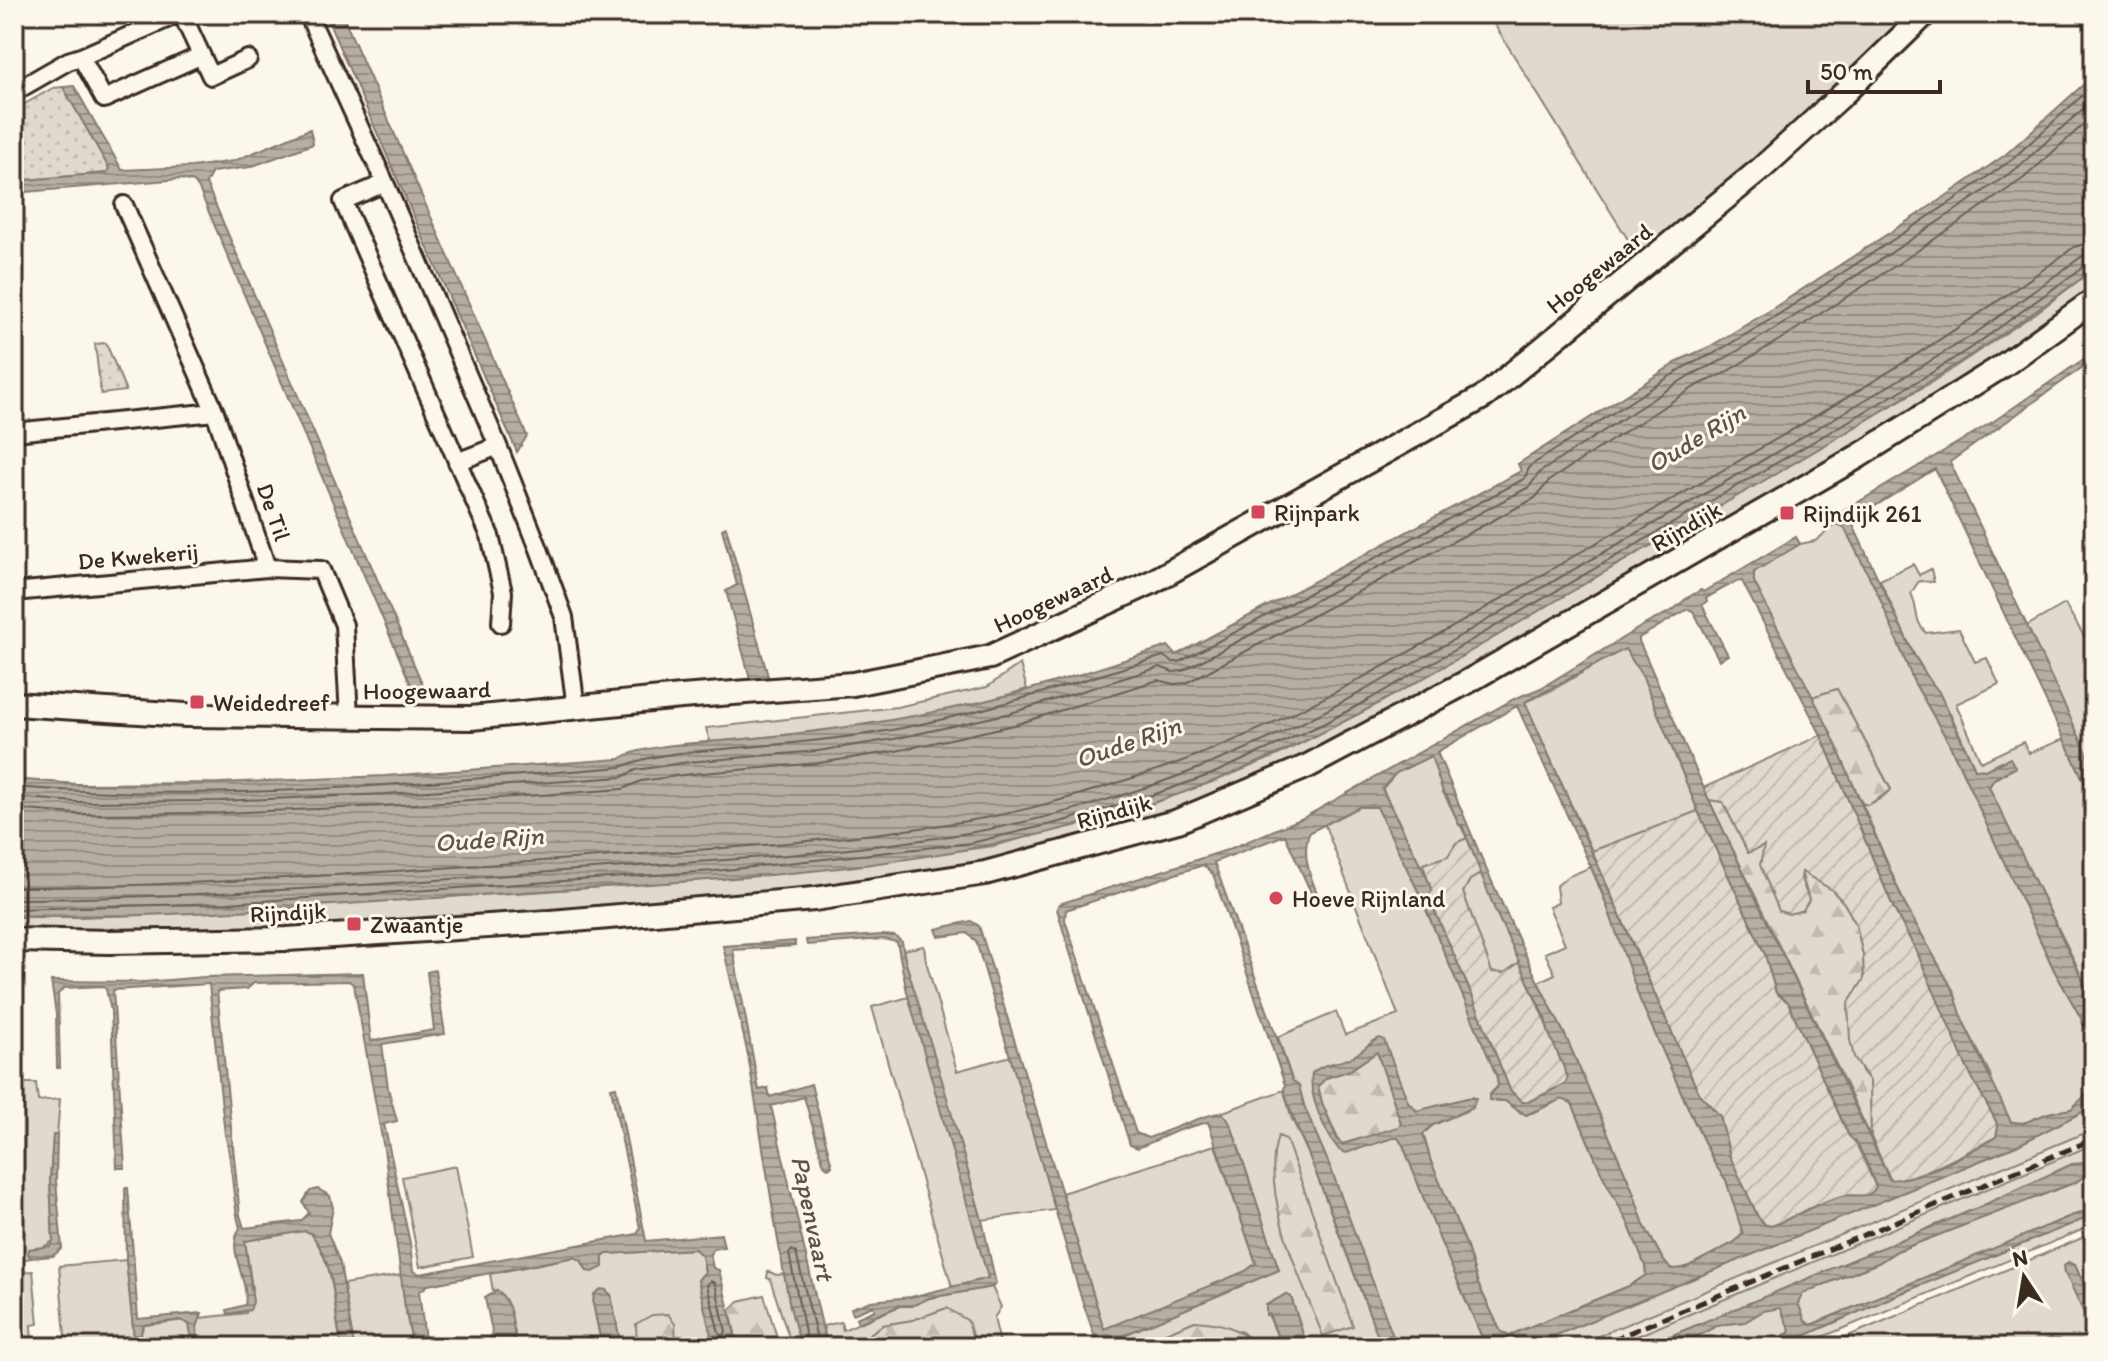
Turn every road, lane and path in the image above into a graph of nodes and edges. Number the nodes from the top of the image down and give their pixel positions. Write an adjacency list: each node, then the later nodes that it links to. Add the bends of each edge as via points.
1 (180, 14): 4 (street); 5 (street)
2 (308, 14): 8 (street)
3 (1925, 14): 19 (main road, Hoogewaard, via 1762,168 1485,396 1152,582 990,657 853,684)
4 (200, 56): 5 (street, via 104,99); 6 (street, via 211,76)
5 (81, 57): 7 (street)
6 (248, 59)
7 (14, 92)
8 (385, 183): 13 (street); 14 (street, via 343,201)
9 (124, 205): 11 (street, De Til)
10 (2094, 300): 21 (main road, Rijndijk, via 2004,365 1859,456 1467,682 1308,766 1178,821 985,873 814,899 287,939)
11 (215, 412): 12 (street); 15 (street, De Til)
12 (14, 432)
13 (498, 446): 14 (street); 19 (street, via 564,617)
14 (457, 462): 17 (street, via 490,536 503,592)
15 (267, 568): 16 (street, De Kwekerij); 20 (street, De Til, via 321,570 344,625)
16 (14, 592)
17 (501, 623)
18 (14, 704): 20 (main road, Hoogewaard, via 186,715)
19 (576, 708): 20 (main road, Hoogewaard, via 471,718)
20 (349, 717)
21 (14, 940)

